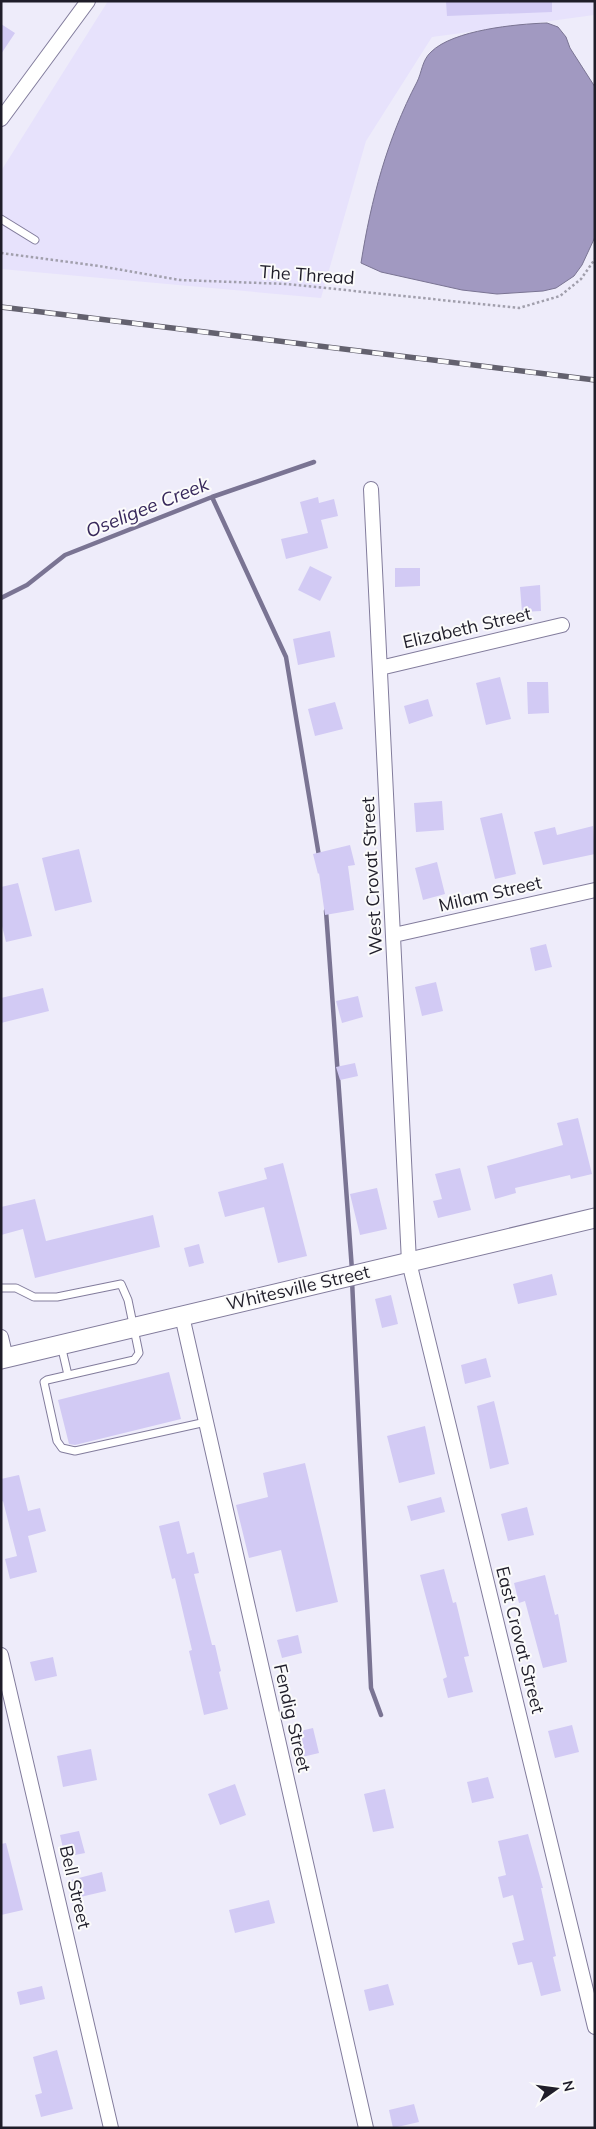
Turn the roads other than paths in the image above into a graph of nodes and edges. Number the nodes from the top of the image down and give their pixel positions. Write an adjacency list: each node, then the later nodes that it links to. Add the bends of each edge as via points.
1 (88, 1): 2 (street)
2 (1, 119)
3 (1, 218): 4 (lane)
4 (35, 240)
5 (371, 489): 7 (street, West Crovat Street)
6 (562, 625): 7 (street, Elizabeth Street)
7 (380, 668): 9 (street, West Crovat Street)
8 (595, 890): 9 (street, Milam Street)
9 (394, 935): 11 (street, West Crovat Street)
10 (595, 1218): 11 (main road, Whitesville Street)
11 (409, 1262): 13 (main road, Whitesville Street); 21 (street, East Crovat Street)
12 (1, 1288): 14 (lane, via 16,1288 34,1298 57,1298 121,1284)
13 (182, 1316): 14 (main road, Whitesville Street); 19 (street, Fendig Street)
14 (134, 1328): 16 (main road, Whitesville Street); 18 (lane, via 139,1353 134,1360)
15 (1, 1336): 17 (street)
16 (61, 1345): 17 (main road, Whitesville Street); 18 (lane)
17 (4, 1358)
18 (68, 1375): 19 (lane, via 44,1382 57,1441 68,1451)
19 (206, 1422): 23 (street, Fendig Street)
20 (1, 1655): 22 (street, Bell Street)
21 (595, 2027)
22 (111, 2128)
23 (366, 2128)

